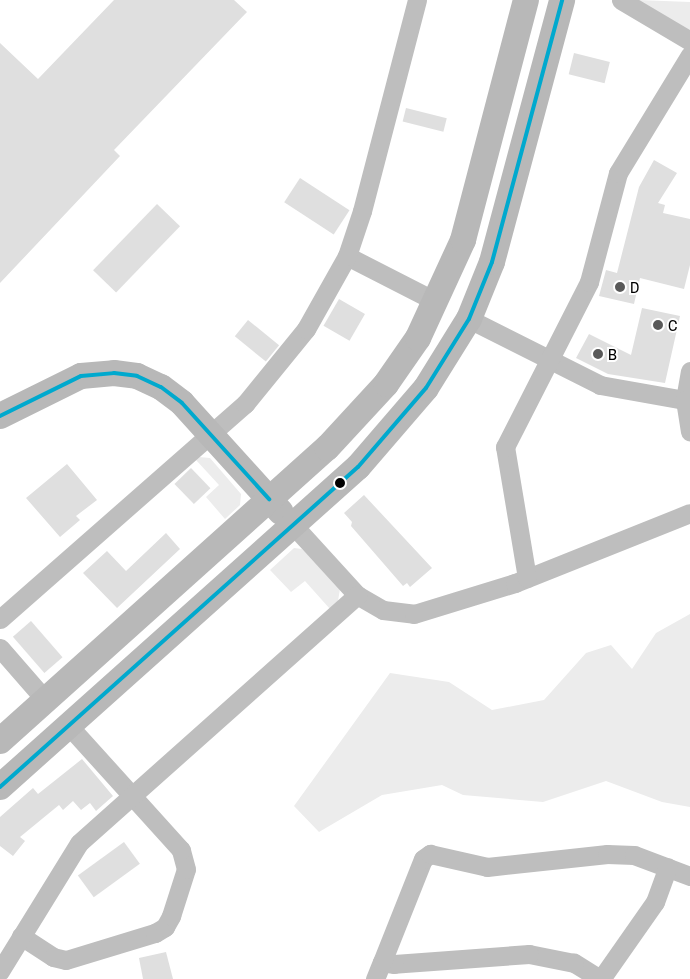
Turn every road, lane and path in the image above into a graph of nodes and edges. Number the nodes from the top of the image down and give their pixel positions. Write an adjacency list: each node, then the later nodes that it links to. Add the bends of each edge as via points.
1 (417, 0): 7 (street, via 376,166)
2 (526, 0): 8 (street, via 473,207)
3 (562, 0): 9 (street, via 502,232)
4 (621, 0): 5 (street)
5 (690, 41)
6 (690, 54): 10 (street, via 618,173 589,282)
7 (346, 256): 8 (street); 15 (street, via 306,329 279,366)
8 (437, 302): 16 (street, via 418,338 358,417)
9 (469, 319): 10 (street); 18 (street, via 441,367 410,410 358,467)
10 (550, 360): 12 (street, via 600,385); 19 (street, via 505,447)
11 (690, 370): 12 (street)
12 (688, 401): 14 (street)
13 (0, 416): 15 (street, via 70,379 92,374 125,374 143,378 172,394)
14 (690, 432)
15 (211, 435): 16 (street); 21 (street)
16 (270, 499): 18 (street); 23 (street)
17 (690, 513): 19 (street)
18 (294, 526): 20 (street); 24 (street)
19 (526, 578): 20 (street, via 414,614 383,610)
20 (357, 595): 27 (street)
21 (0, 620)
22 (0, 648): 23 (street)
23 (46, 700): 25 (street)
24 (69, 726): 26 (street); 27 (street)
25 (0, 741)
26 (0, 787)
27 (131, 796): 30 (street, via 79,843); 30 (street, via 185,858 186,869 165,927 66,960 53,958)
28 (668, 867): 29 (street); 32 (street, via 634,855 607,854 486,867 430,854 423,859); 33 (street, via 655,902)
29 (690, 876)
30 (21, 936): 31 (street)
31 (0, 970)
32 (379, 970): 33 (street, via 408,963 530,954 574,963)
33 (601, 979)

